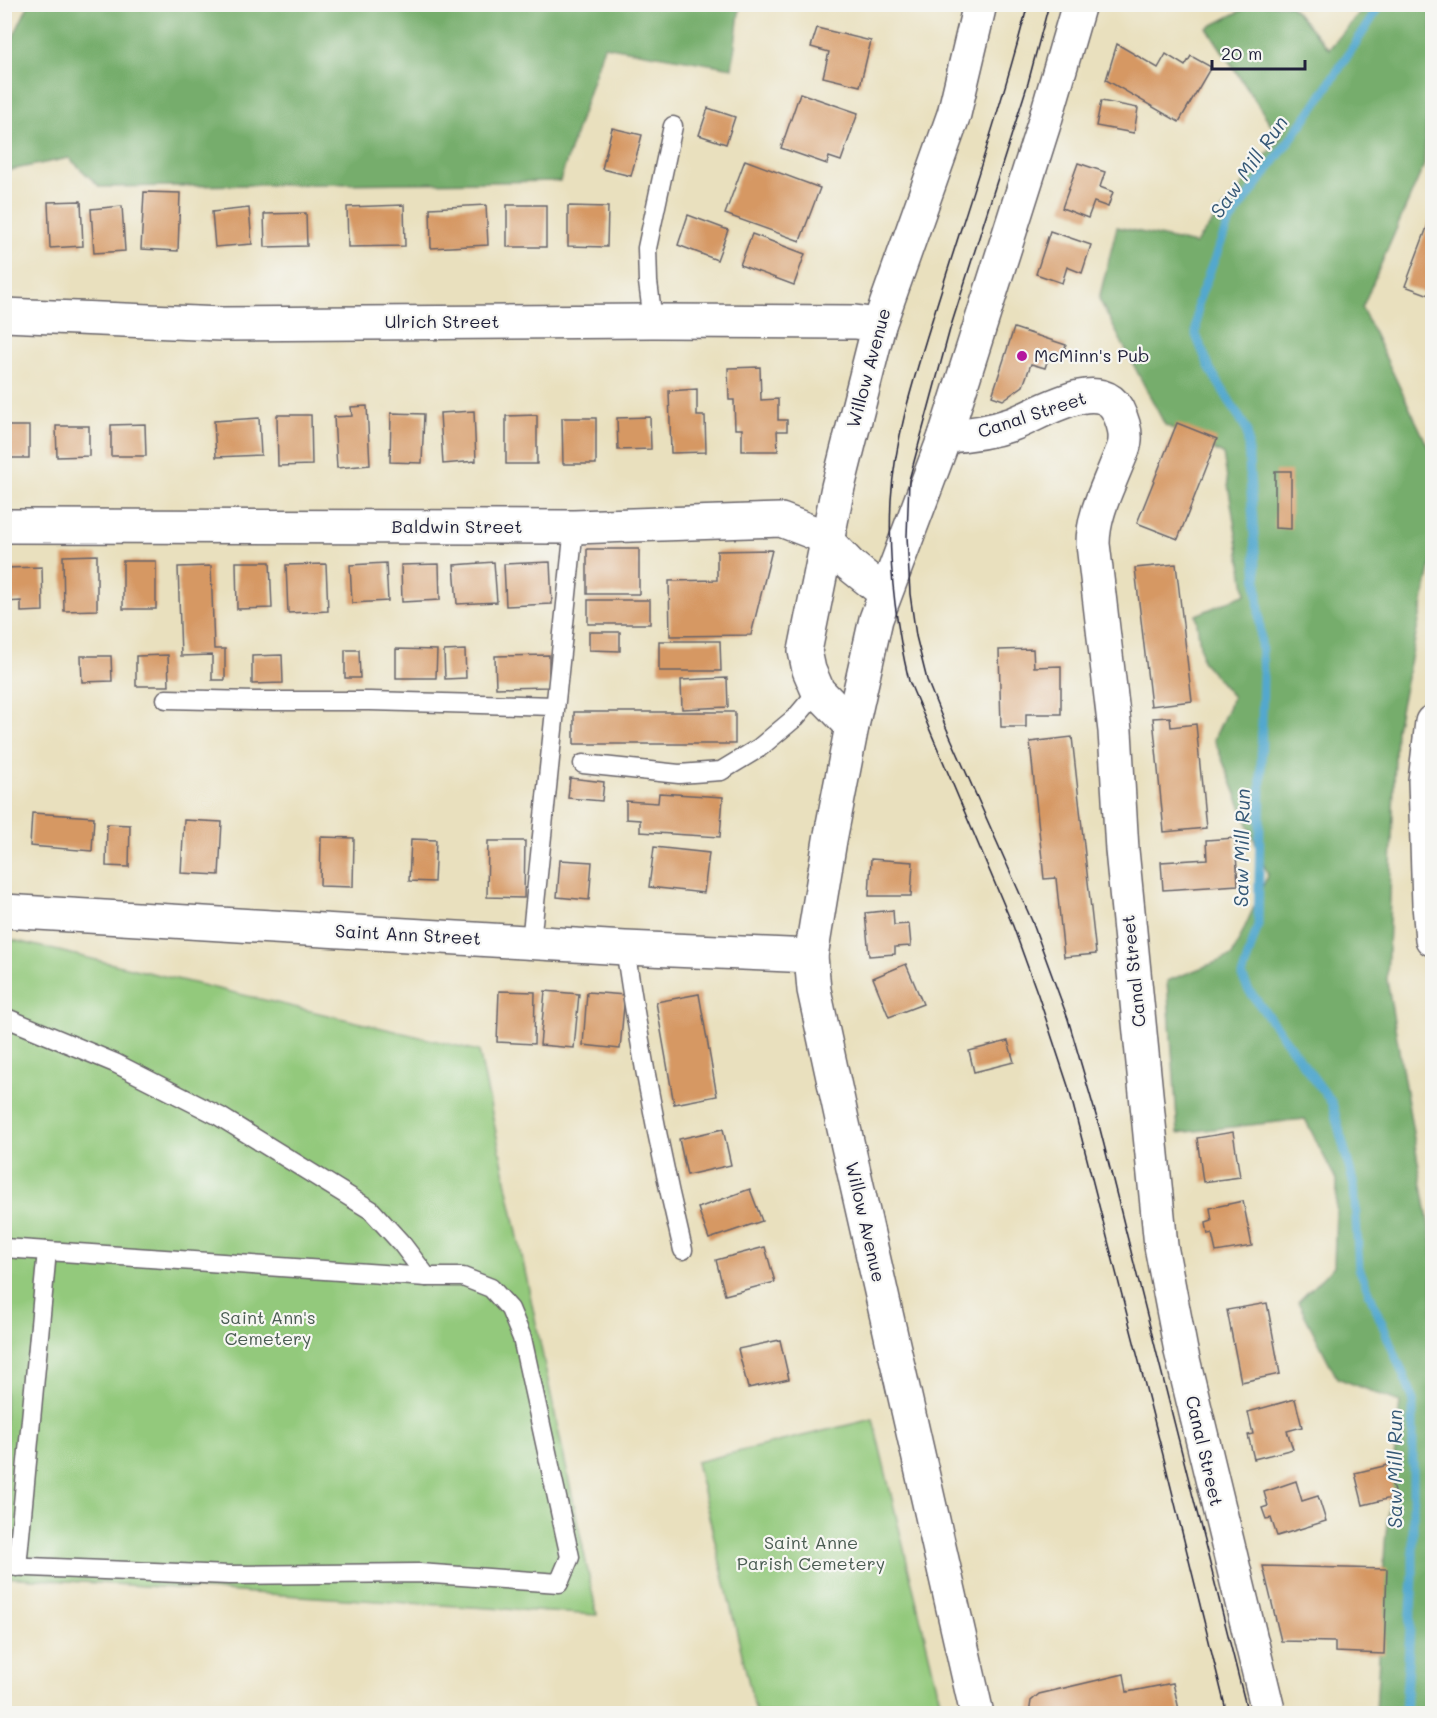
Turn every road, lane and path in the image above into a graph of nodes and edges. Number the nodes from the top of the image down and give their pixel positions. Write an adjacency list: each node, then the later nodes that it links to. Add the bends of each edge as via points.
1 (980, 4): 6 (street, Willow Avenue, via 954,114)
2 (1079, 4): 7 (street, Willow Avenue)
3 (673, 126): 5 (lane, via 647,249)
4 (4, 315): 5 (street, Ulrich Street, via 221,324)
5 (653, 321): 6 (street, Ulrich Street)
6 (879, 325): 10 (street, Willow Avenue)
7 (945, 436): 11 (street, Willow Avenue); 30 (street, Canal Street, via 984,433 1084,396 1107,398 1124,422 1125,442 1098,511 1093,544 1115,731 1122,849 1161,1246 1180,1351)
8 (4, 526): 9 (street, Baldwin Street)
9 (573, 527): 10 (street, Baldwin Street, via 781,520); 14 (lane)
10 (827, 541): 11 (street, Baldwin Street); 12 (street, Willow Avenue, via 805,651)
11 (885, 593): 16 (street, Willow Avenue)
12 (818, 691): 16 (street, Willow Avenue); 17 (lane, via 796,717 759,748 721,771 678,774)
13 (166, 699): 14 (lane)
14 (555, 706): 20 (lane)
15 (1432, 722): 19 (street, via 1425,782)
16 (852, 726): 22 (street, Willow Avenue)
17 (583, 764)
18 (4, 911): 20 (street, Saint Ann Street)
19 (1432, 939)
20 (531, 942): 21 (street, Saint Ann Street)
21 (625, 948): 22 (street, Saint Ann Street); 25 (lane, via 663,1170)
22 (811, 956): 29 (street, Willow Avenue, via 814,990 843,1124)
23 (4, 1017): 27 (lane, via 115,1063 219,1116 370,1210)
24 (4, 1248): 26 (lane)
25 (683, 1250)
26 (47, 1251): 27 (lane); 28 (lane)
27 (427, 1277): 28 (lane, via 463,1277 491,1288 510,1309 522,1338 570,1557 559,1583 419,1573 229,1575)
28 (11, 1567)
29 (976, 1713)
30 (1269, 1713)

